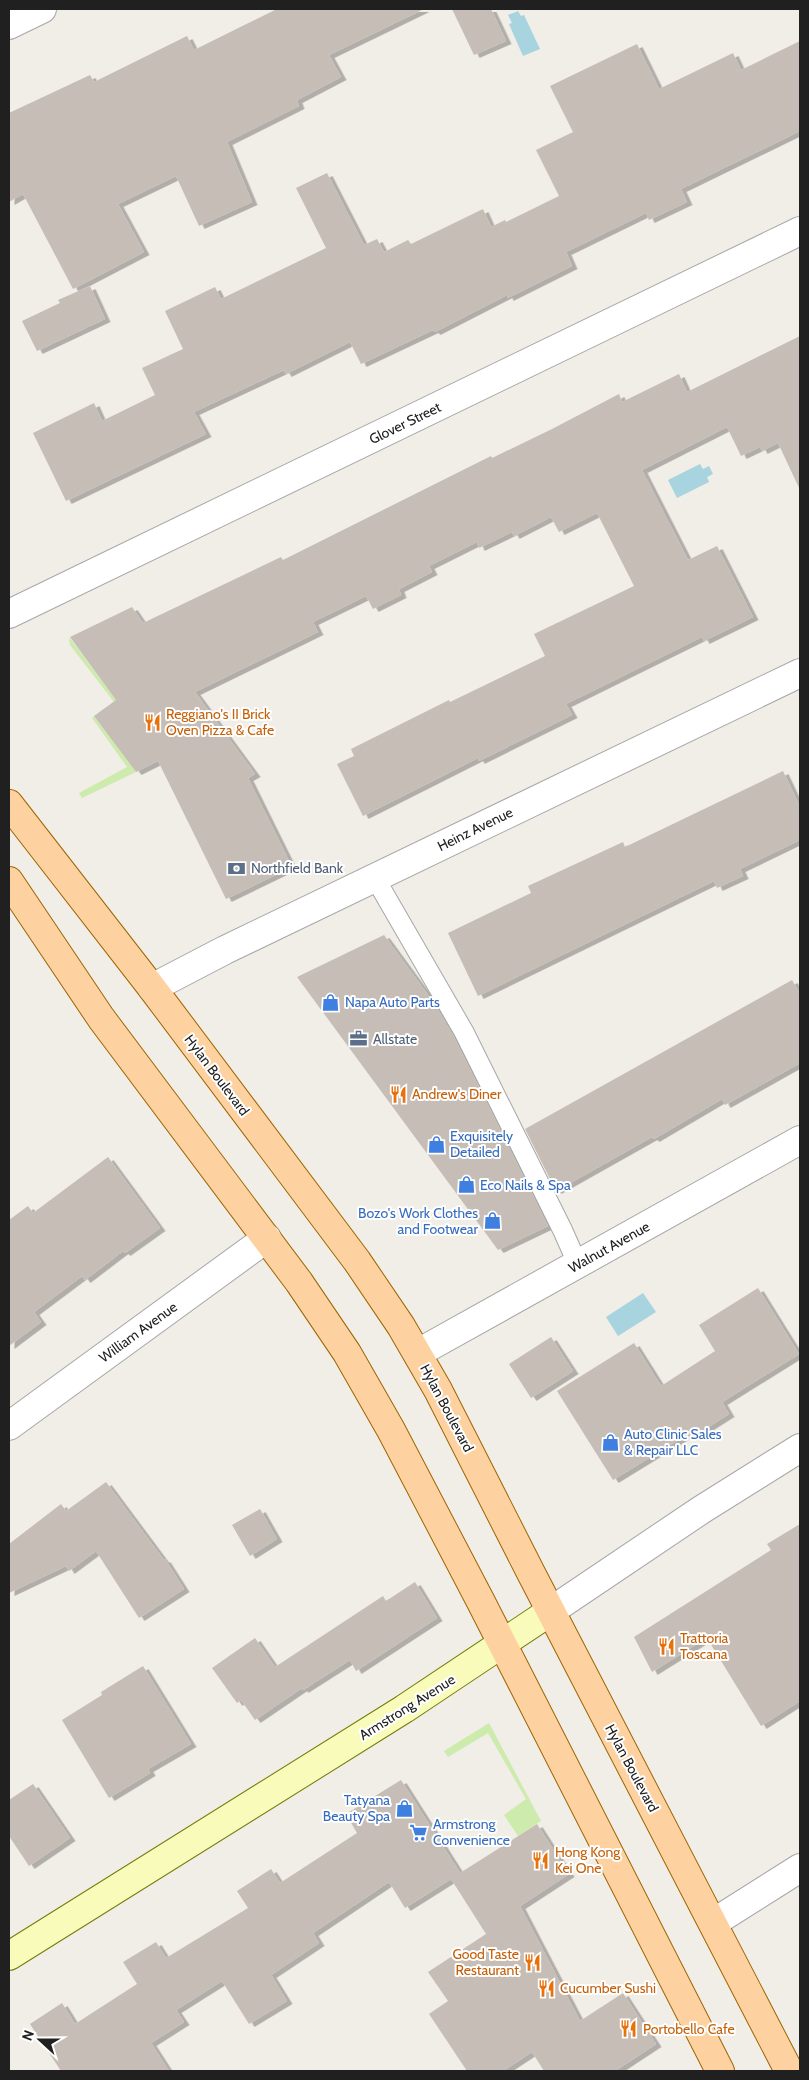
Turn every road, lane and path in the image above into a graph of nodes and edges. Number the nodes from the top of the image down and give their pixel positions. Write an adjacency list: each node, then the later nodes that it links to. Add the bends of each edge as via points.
1 (42, 9): 2 (street)
2 (9, 24)
3 (800, 231): 4 (street, Glover Street)
4 (9, 614)
5 (800, 673): 7 (street, Heinz Avenue)
6 (9, 804): 9 (main road, Hylan Boulevard)
7 (375, 878): 9 (street, Heinz Avenue); 12 (lane, via 464,1032)
8 (9, 881): 11 (main road, via 101,1018)
9 (152, 988): 13 (main road, Hylan Boulevard, via 381,1295)
10 (800, 1140): 12 (street, Walnut Avenue)
11 (267, 1238): 14 (street, William Avenue); 17 (main road, via 347,1353 391,1430)
12 (578, 1265): 13 (street, Walnut Avenue)
13 (418, 1353): 16 (main road, Hylan Boulevard)
14 (9, 1426)
15 (800, 1448): 16 (street, Armstrong Avenue)
16 (551, 1611): 17 (street, Armstrong Avenue); 19 (main road, Hylan Boulevard)
17 (502, 1646): 20 (street, Armstrong Avenue); 21 (main road)
18 (800, 1868): 19 (street)
19 (714, 1923): 22 (main road, Hylan Boulevard)
20 (9, 1956)
21 (714, 2069)
22 (789, 2071)

